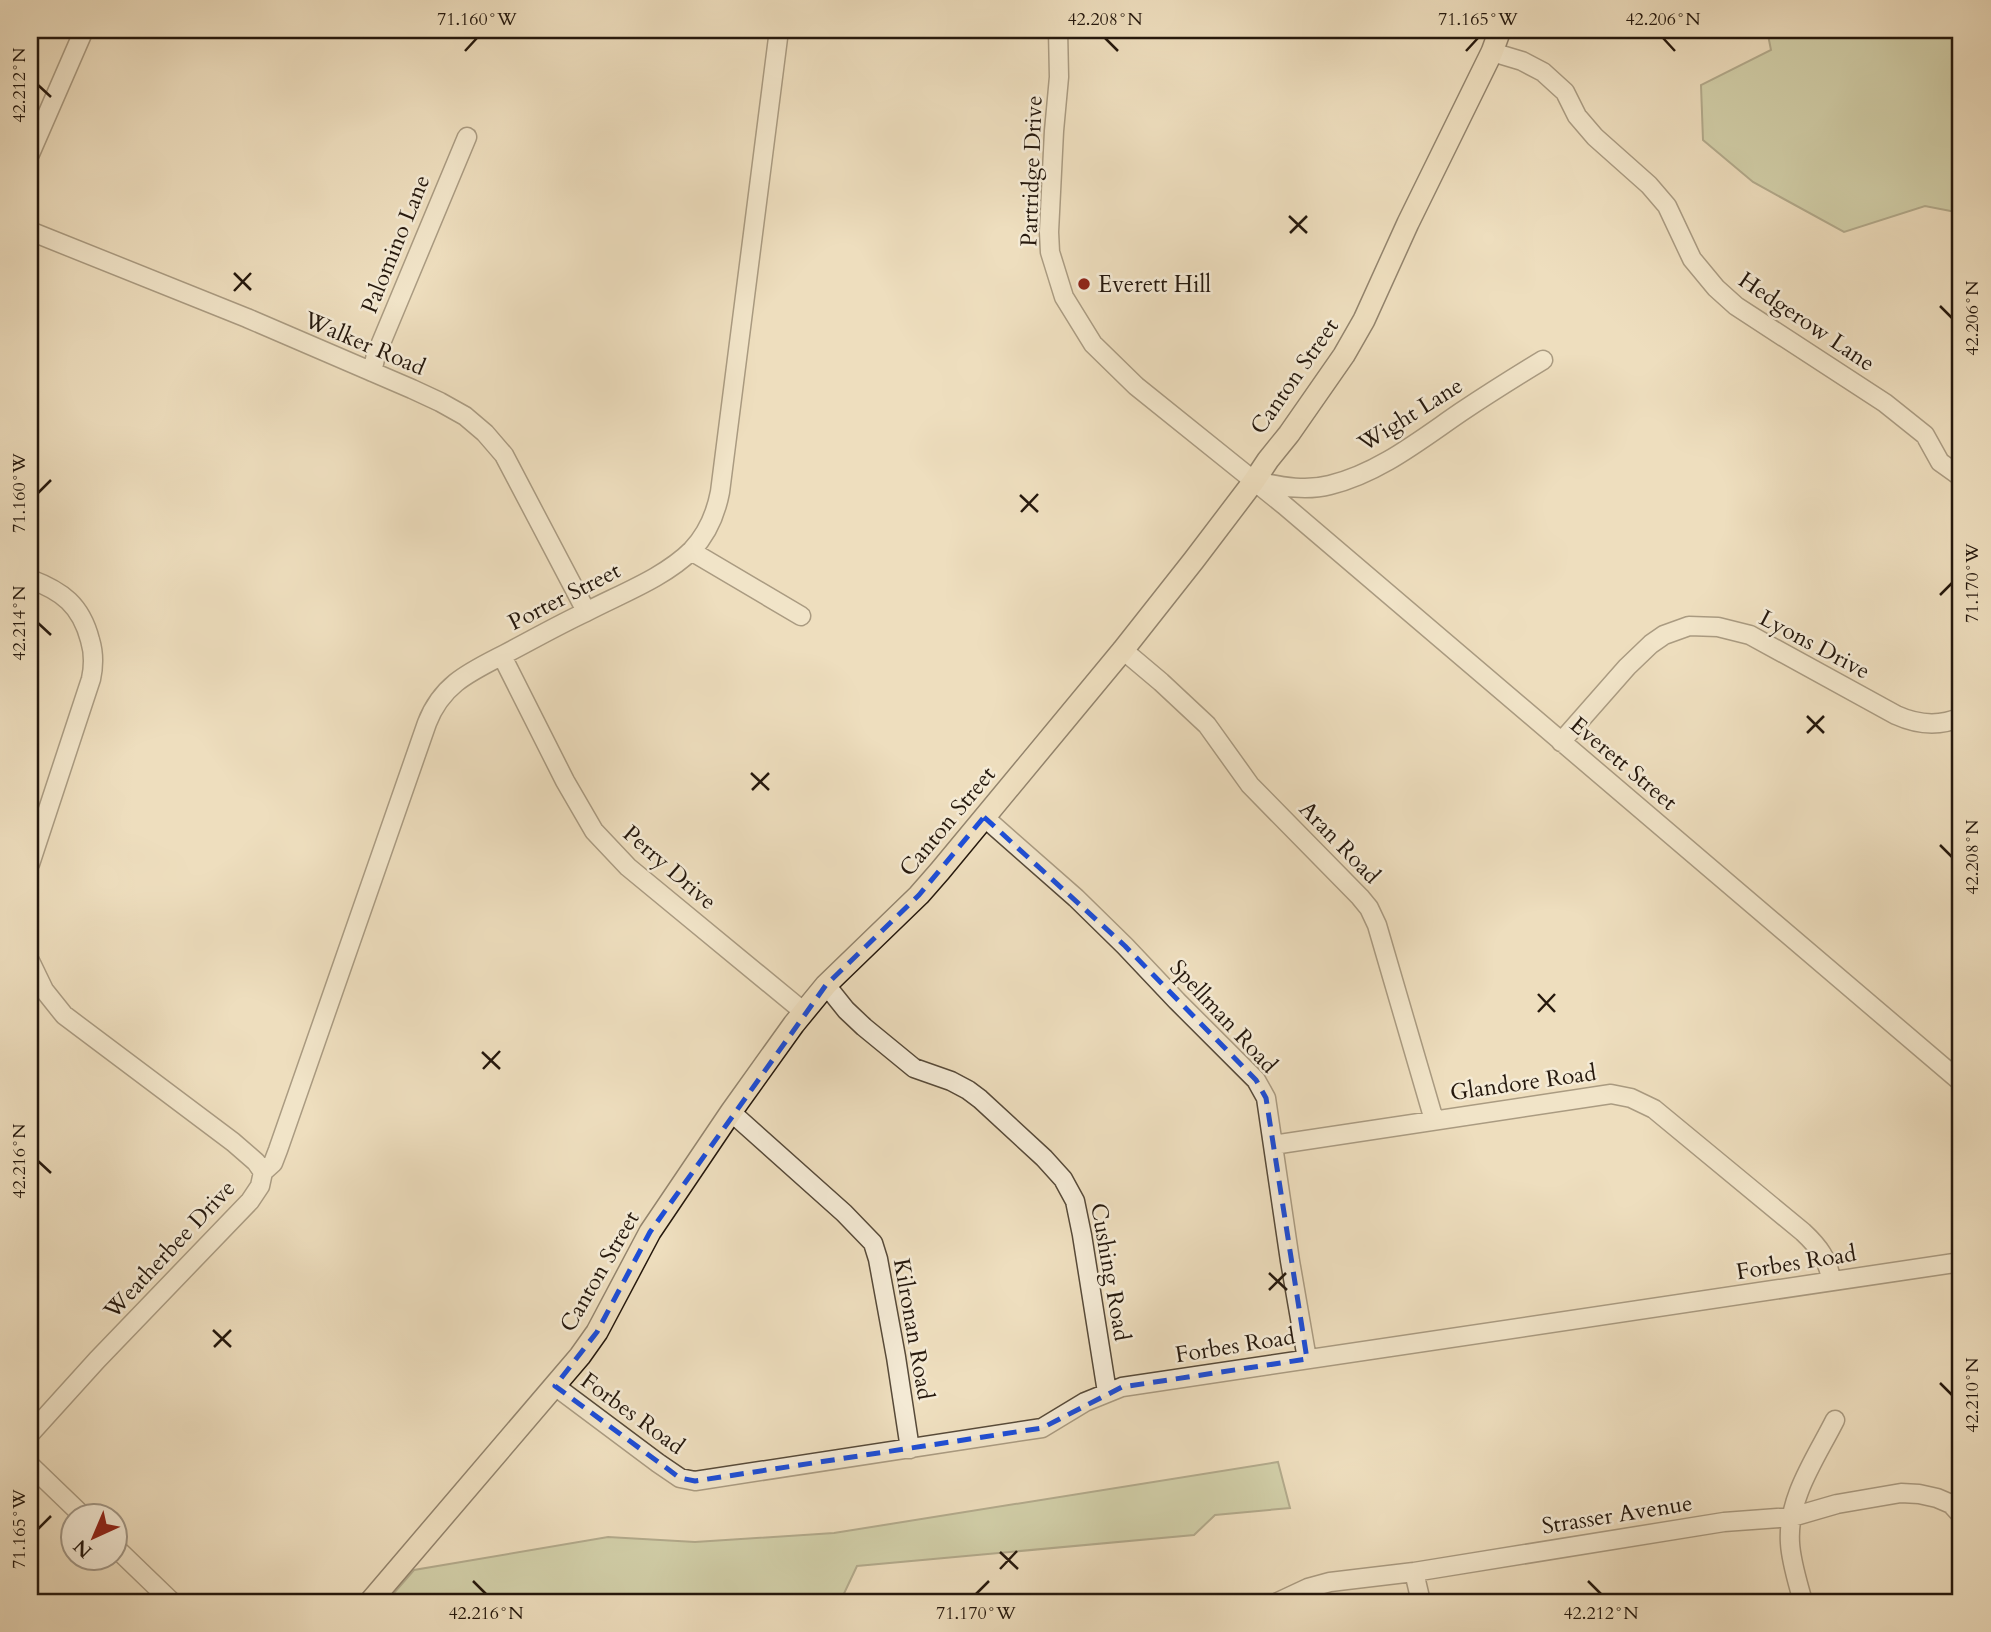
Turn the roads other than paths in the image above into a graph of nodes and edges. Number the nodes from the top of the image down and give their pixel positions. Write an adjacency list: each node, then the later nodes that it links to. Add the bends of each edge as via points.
1 (84, 30): 7 (street)
2 (779, 30): 13 (street, Porter Street, via 720,492 708,527)
3 (1059, 30): 12 (street, Partridge Drive, via 1049,232 1064,297 1093,344 1136,386)
4 (1500, 30): 5 (main road, Canton Street)
5 (1492, 52): 11 (street, Hedgerow Lane, via 1543,72 1565,92 1595,137 1667,206 1692,259 1716,288 1885,403 1925,435 1940,462); 12 (main road, Canton Street, via 1360,328)
6 (467, 137): 10 (street, Palomino Lane)
7 (30, 154)
8 (30, 231): 10 (street, Walker Road)
9 (1543, 360): 12 (street, Wight Lane, via 1399,455 1348,480 1307,489)
10 (372, 372): 15 (street, Walker Road, via 465,416 492,440)
11 (1961, 477)
12 (1254, 481): 17 (main road, Canton Street); 20 (street, Everett Street)
13 (691, 551): 15 (street, Porter Street, via 639,586); 16 (street)
14 (30, 579): 22 (street, via 58,592 77,608 87,629 93,667)
15 (586, 611): 18 (street, Porter Street)
16 (801, 616)
17 (1123, 650): 21 (main road, Canton Street); 28 (street, Aran Road, via 1208,725 1250,785 1369,908)
18 (502, 656): 25 (street, Perry Drive, via 594,831 628,867); 30 (street, Porter Street, via 453,684 431,711 278,1150)
19 (1961, 717): 20 (street, Lyons Drive, via 1942,724 1912,721 1750,635 1689,626 1651,644)
20 (1561, 742): 26 (street, Everett Street)
21 (984, 817): 24 (main road, Canton Street, via 919,895); 29 (street, Spellman Road, via 1076,898 1256,1080 1266,1098)
22 (30, 864)
23 (30, 961): 30 (street, Weatherbee Drive, via 44,990 64,1015 233,1142)
24 (826, 985): 25 (main road, Canton Street); 35 (street, Cushing Road, via 864,1027 914,1068 980,1099 1063,1179 1075,1201)
25 (804, 1012): 27 (main road, Canton Street)
26 (1961, 1082)
27 (731, 1112): 34 (main road, Canton Street, via 650,1232 597,1332); 38 (street, Kilronan Road, via 873,1243)
28 (1434, 1120): 29 (street, Glandore Road); 32 (street, Glandore Road, via 1611,1094 1631,1098 1654,1109 1803,1232 1829,1264)
29 (1273, 1145): 33 (street, Spellman Road)
30 (263, 1172): 37 (street, Weatherbee Drive, via 254,1196)
31 (1961, 1262): 32 (street, Forbes Road)
32 (1831, 1280): 33 (street, Forbes Road)
33 (1307, 1359): 35 (street, Forbes Road)
34 (555, 1386): 38 (street, Forbes Road, via 680,1478 695,1481); 46 (main road, Canton Street)
35 (1107, 1392): 38 (street, Forbes Road, via 1042,1428)
36 (1835, 1420): 42 (street, via 1801,1485)
37 (30, 1434)
38 (910, 1449)
39 (30, 1465): 40 (street)
40 (68, 1502)
41 (1961, 1515): 42 (street, Strasser Avenue, via 1937,1498 1901,1493)
42 (1792, 1517): 44 (street, Strasser Avenue, via 1724,1522); 49 (street, via 1790,1545)
43 (130, 1562): 45 (street)
44 (1414, 1572): 47 (street, Strasser Avenue, via 1330,1582); 48 (street)
45 (172, 1602)
46 (370, 1602)
47 (1278, 1602)
48 (1421, 1602)
49 (1802, 1602)

